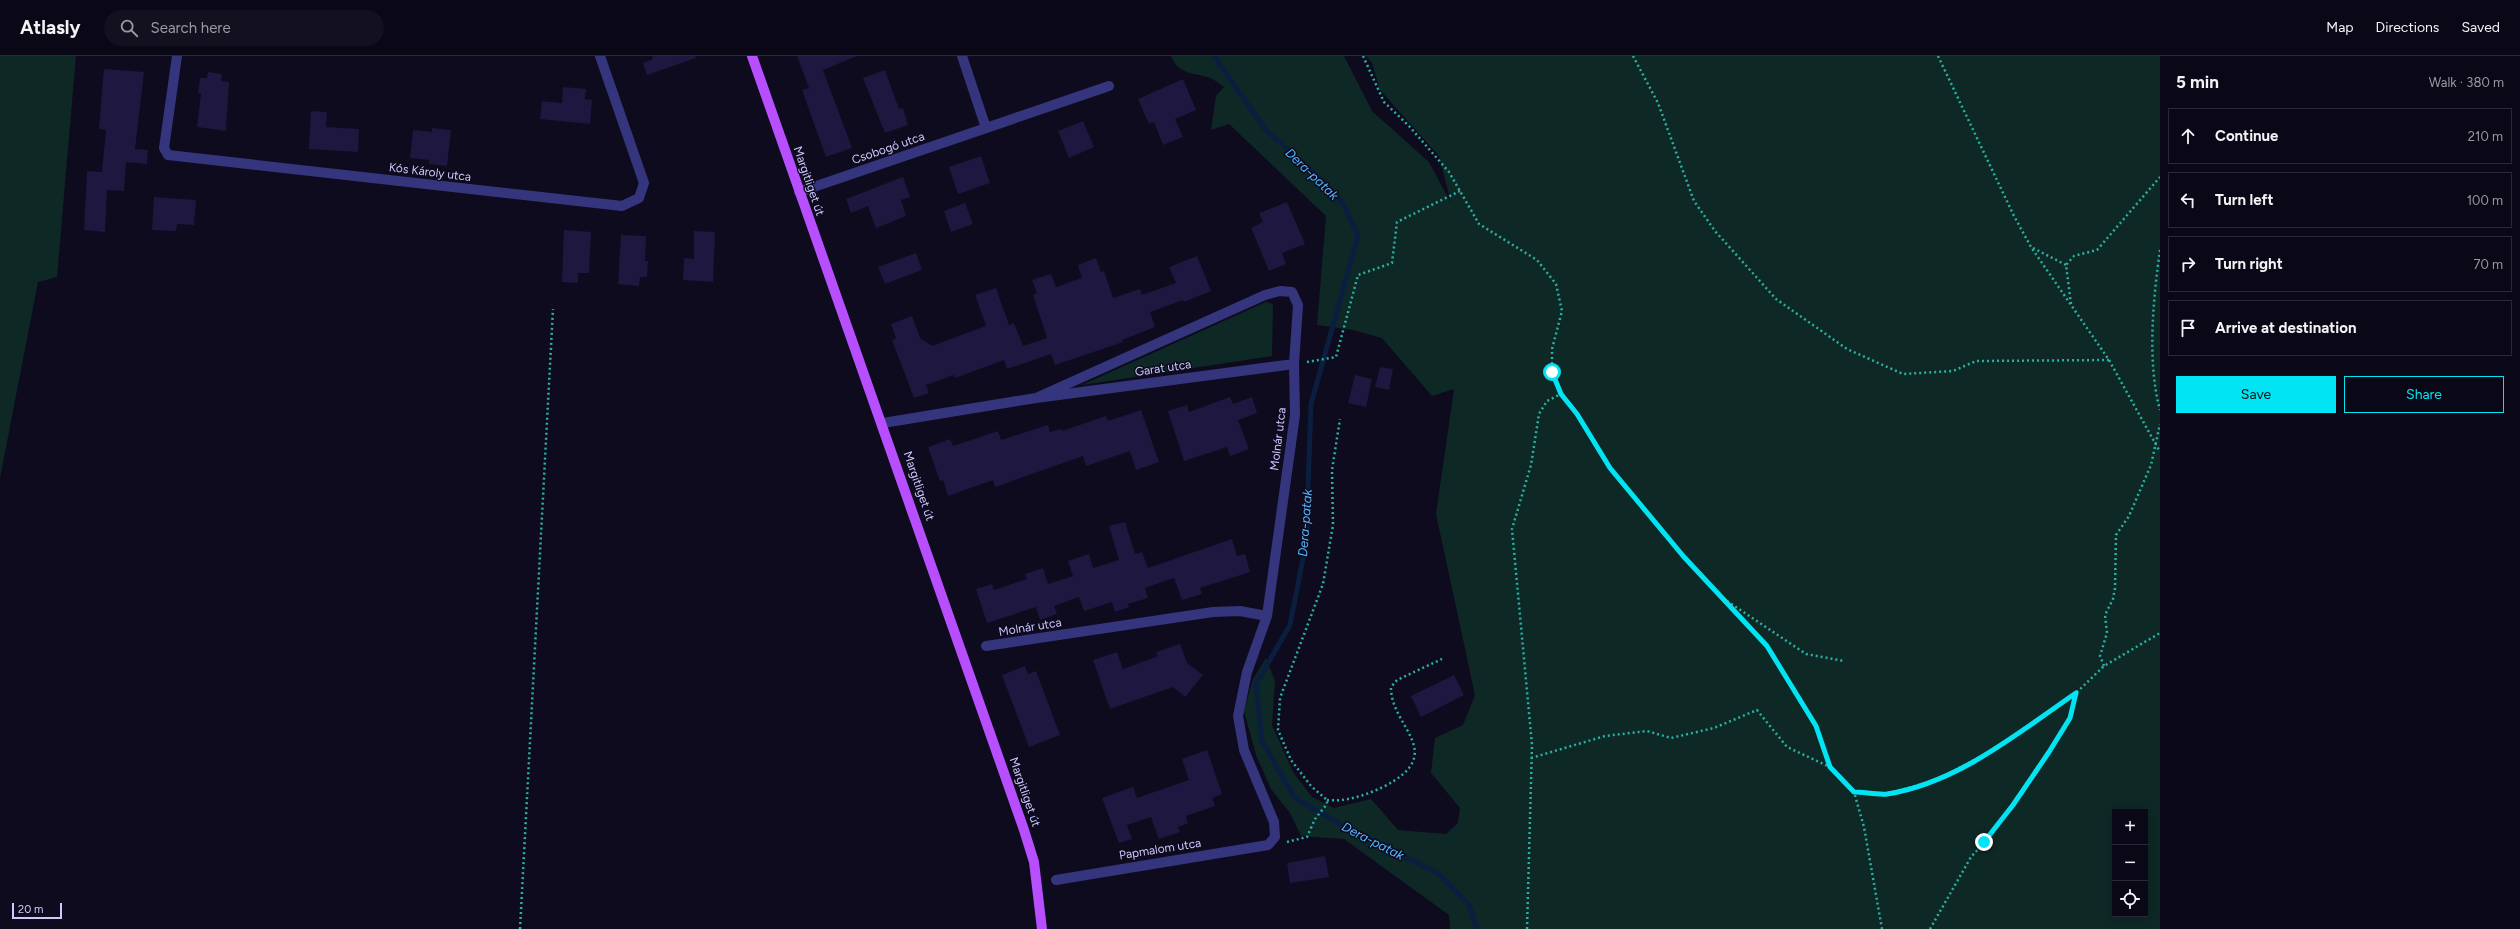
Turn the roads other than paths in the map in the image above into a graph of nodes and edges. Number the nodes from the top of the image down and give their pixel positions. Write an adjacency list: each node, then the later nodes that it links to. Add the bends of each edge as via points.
1 (177, 56): 2 (street, Kós Károly utca, via 164,148 168,155 622,206 639,198 644,183)
2 (600, 56)
3 (752, 56): 7 (main road, Margitliget út)
4 (962, 56): 6 (street)
5 (1109, 86): 6 (street, Csobogó utca)
6 (986, 128): 7 (street, Csobogó utca)
7 (799, 192): 11 (main road, Margitliget út)
8 (1265, 295): 9 (street, Molnár utca, via 1280,291 1292,292 1298,305); 10 (street, Garat utca)
9 (1299, 363): 10 (street, Garat utca); 12 (street, Molnár utca, via 1295,415)
10 (1036, 398): 11 (street, Garat utca)
11 (883, 423): 16 (main road, Margitliget út, via 1024,830 1034,862)
12 (1267, 616): 13 (street, Molnár utca, via 1240,610 1213,612); 14 (street, Molnár utca, via 1247,672 1238,716 1244,750 1274,822 1275,837)
13 (986, 646)
14 (1268, 845): 15 (street, Papmalom utca)
15 (1056, 880)
16 (1042, 929)

